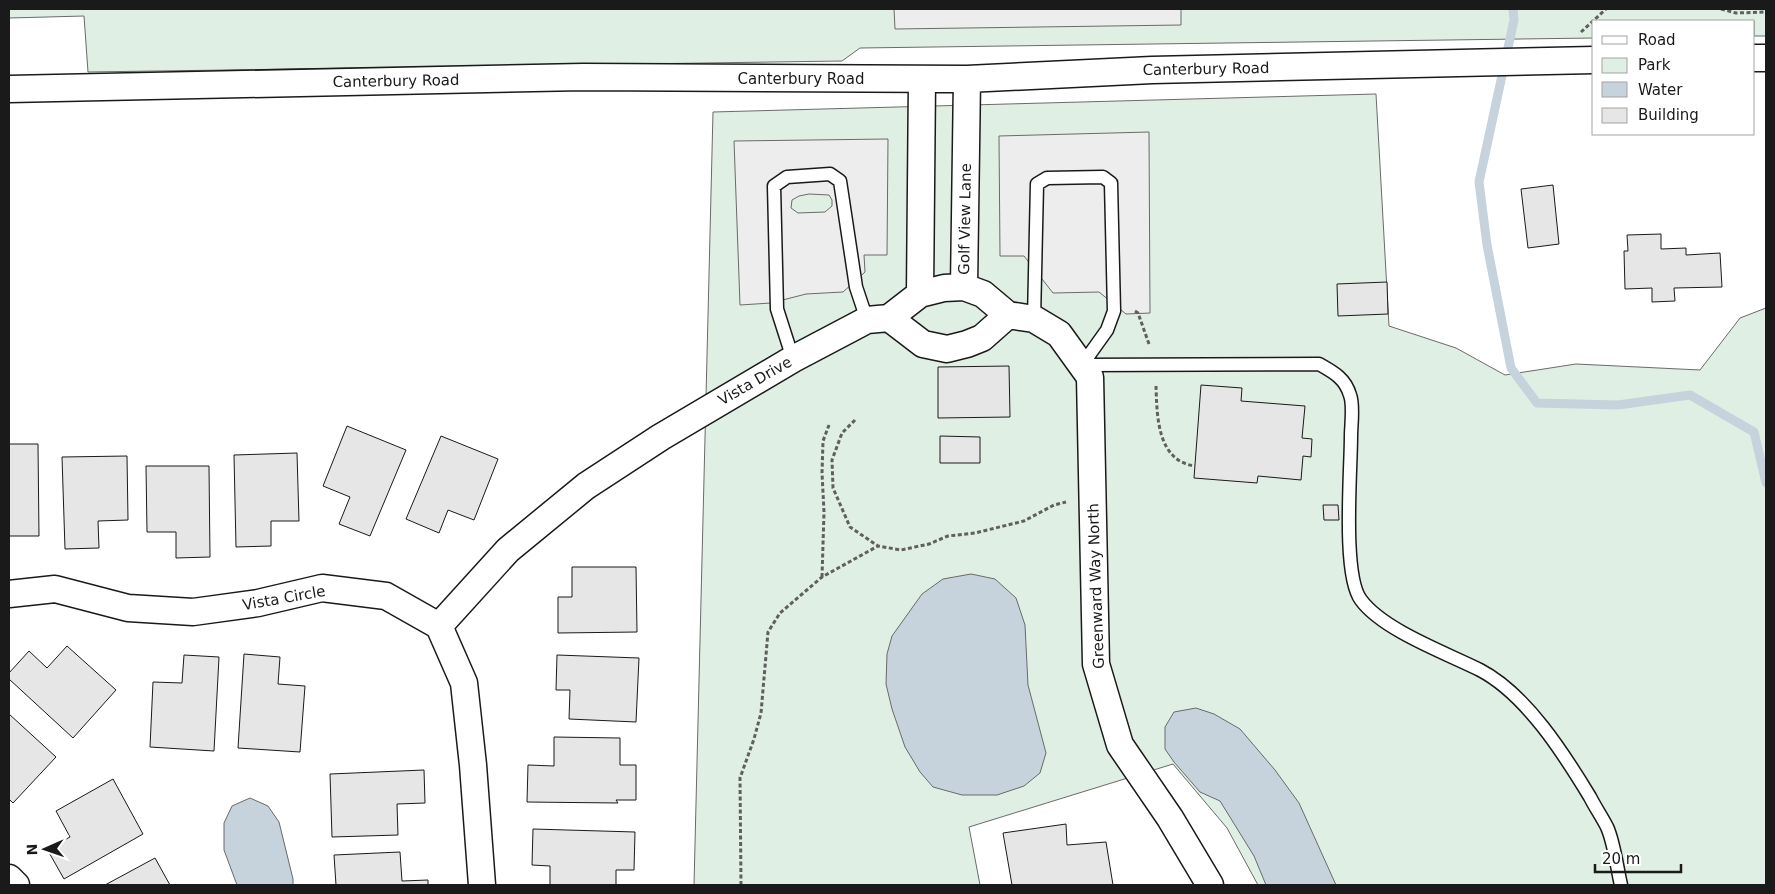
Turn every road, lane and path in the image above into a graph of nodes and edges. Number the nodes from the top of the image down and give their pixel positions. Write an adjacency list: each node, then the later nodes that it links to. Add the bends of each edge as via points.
1 (1606, 9): 4 (path)
2 (1721, 9): 3 (path, via 1736,13)
3 (1766, 12)
4 (1594, 20)
5 (1592, 22): 6 (path)
6 (1575, 38)
7 (1592, 60): 8 (street, Canterbury Road, via 1152,70)
8 (967, 79): 9 (street, Canterbury Road); 11 (street, Golf View Lane)
9 (922, 80): 10 (street, Canterbury Road, via 583,77); 12 (street)
10 (9, 89)
11 (964, 287): 12 (street); 14 (street, Golf View Lane, via 983,294)
12 (920, 294): 15 (street, Vista Drive)
13 (1138, 313): 17 (path)
14 (1008, 315): 15 (street, via 982,338 947,349 923,344); 16 (street)
15 (878, 319): 18 (street, Vista Drive); 18 (lane, via 856,287 840,181 830,174 787,177 774,186 777,309)
16 (1034, 319): 19 (street, via 1059,334); 19 (lane, via 1036,184 1047,178 1102,177 1111,184 1114,311 1108,330)
17 (1151, 349)
18 (793, 359): 28 (street, Vista Drive, via 661,437 586,486 508,550)
19 (1086, 371): 33 (street, Greenward Way North, via 1096,664 1120,745 1170,818); 34 (lane, via 1319,364 1339,376 1350,395 1351,572 1360,600 1385,623 1482,671 1516,697 1576,773 1607,828)
20 (1156, 378): 23 (path, via 1156,407 1166,448 1175,459)
21 (854, 420): 25 (path, via 842,433 832,460 833,488 850,527)
22 (829, 424): 26 (path, via 823,441)
23 (1195, 466)
24 (1072, 501): 25 (path, via 1054,505 1024,521 948,536 929,544 901,550)
25 (878, 546): 26 (path)
26 (822, 577): 32 (path, via 780,613 768,632 761,713 740,778)
27 (9, 594): 28 (street, Vista Circle, via 55,589 128,608 193,612 258,603 322,588 386,596)
28 (439, 626): 31 (street, via 464,682)
29 (9, 878): 30 (street)
30 (16, 885)
31 (482, 885)
32 (741, 885)
33 (1210, 885)
34 (1621, 885)

